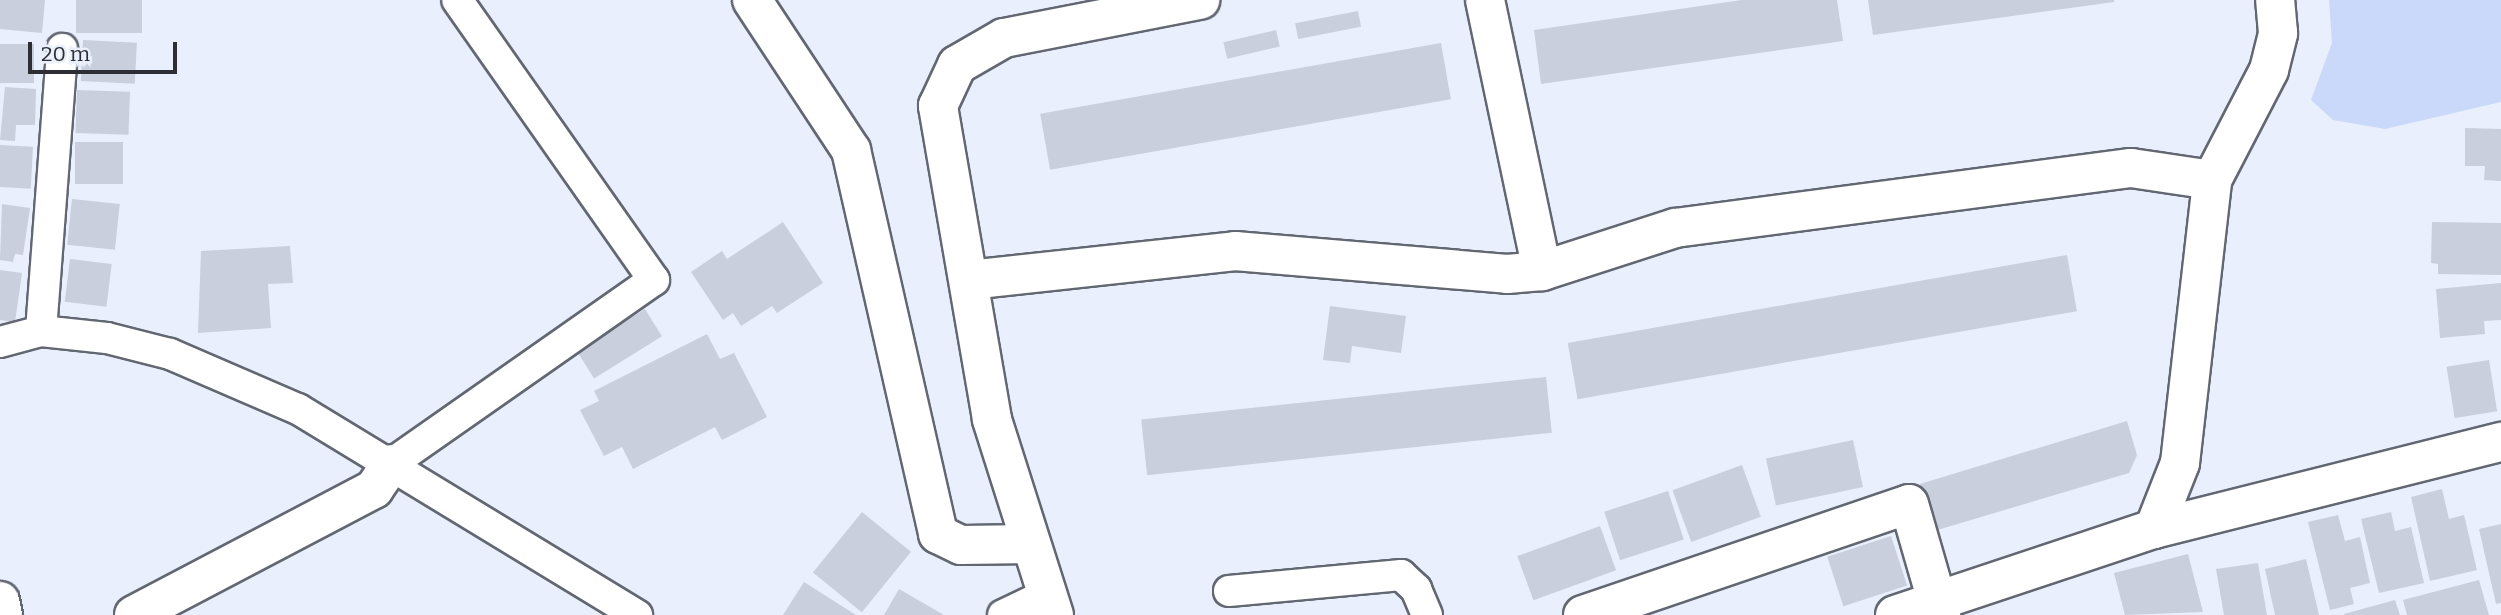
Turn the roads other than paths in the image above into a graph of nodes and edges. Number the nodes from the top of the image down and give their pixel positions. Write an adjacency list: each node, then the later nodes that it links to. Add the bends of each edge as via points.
1 (457, 0): 13 (lane, via 654,280)
2 (752, 0): 15 (street, via 851,150 938,534 961,545)
3 (1200, 0): 9 (street, via 1004,38 957,65 938,106)
4 (1485, 0): 8 (street)
5 (2275, 0): 7 (street, via 2278,33 2269,70)
6 (62, 48): 10 (lane)
7 (2212, 180): 8 (street, via 2131,168 1689,226); 14 (street, via 2180,463)
8 (1542, 271): 9 (street, via 1507,274 1235,251)
9 (969, 280): 15 (street, via 992,419)
10 (41, 331): 11 (lane); 13 (lane, via 107,338 170,354 298,410)
11 (0, 342)
12 (2501, 442): 14 (street)
13 (391, 464): 21 (street, via 374,489); 22 (lane)
14 (2154, 529): 19 (street)
15 (1031, 544): 18 (street)
16 (1229, 591): 24 (lane, via 1401,575 1416,589)
17 (0, 601): 20 (street)
18 (1050, 605): 23 (lane)
19 (1939, 607): 25 (street, via 1909,504); 26 (street)
20 (3, 615)
21 (134, 615)
22 (637, 615)
23 (1003, 615)
24 (1427, 615)
25 (1583, 615)
26 (1895, 615)

